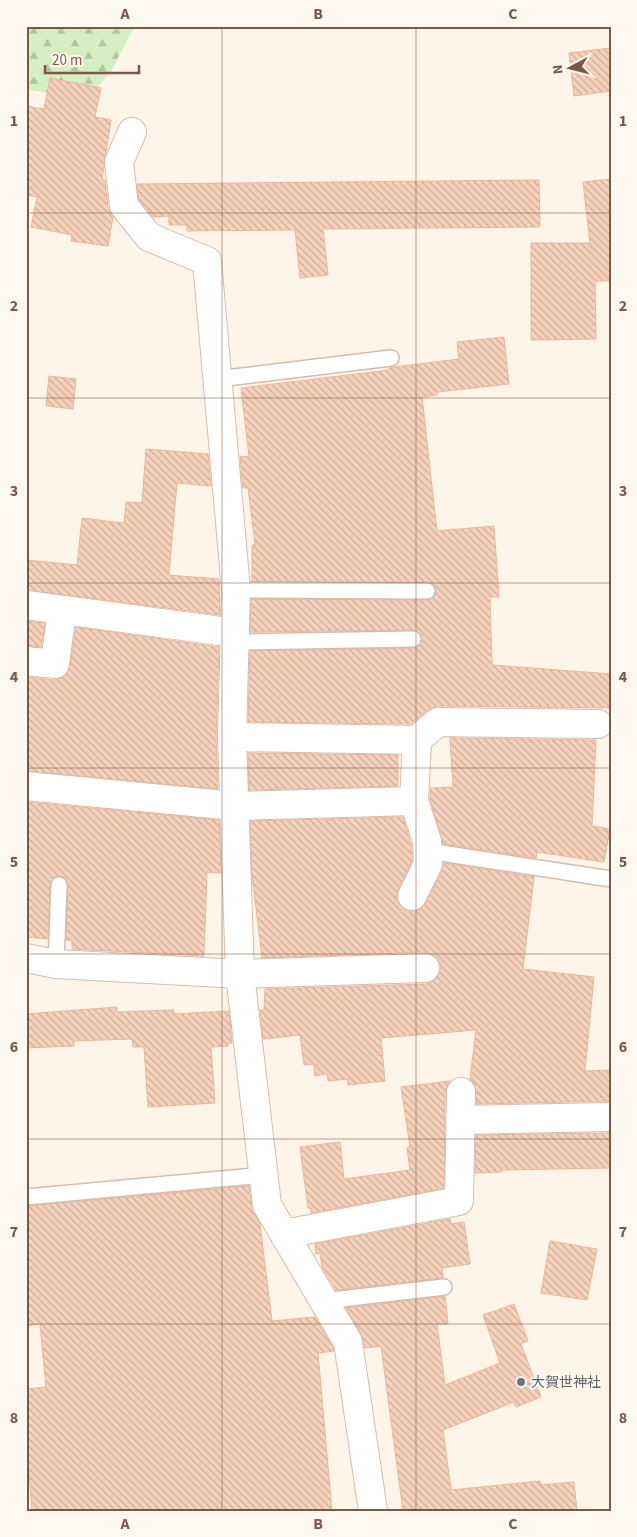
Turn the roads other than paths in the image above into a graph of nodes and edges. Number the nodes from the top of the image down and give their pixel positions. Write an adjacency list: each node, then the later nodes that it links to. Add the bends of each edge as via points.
1 (132, 132): 3 (street, via 119,162 124,206 149,237 207,261)
2 (391, 358): 3 (lane)
3 (218, 379): 4 (street)
4 (236, 590): 5 (lane); 8 (street)
5 (427, 591)
6 (26, 605): 7 (street)
7 (62, 610): 8 (street); 10 (street, via 55,664)
8 (235, 637): 9 (lane); 12 (street)
9 (413, 639)
10 (26, 660)
11 (598, 724): 13 (street, via 438,722)
12 (232, 737): 13 (street); 16 (street)
13 (417, 740): 15 (street)
14 (26, 786): 16 (street)
15 (414, 801): 16 (street); 17 (street)
16 (234, 806): 24 (street)
17 (428, 851): 18 (lane); 20 (street, via 428,864)
18 (611, 879)
19 (60, 885): 22 (lane)
20 (412, 896)
21 (26, 958): 22 (street)
22 (56, 964): 24 (street)
23 (425, 968): 24 (street)
24 (240, 974): 28 (street)
25 (461, 1092): 27 (street)
26 (611, 1117): 27 (street)
27 (460, 1120): 30 (street, via 459,1202)
28 (264, 1175): 29 (lane); 30 (street, via 267,1205)
29 (26, 1197)
30 (284, 1234): 32 (street)
31 (444, 1287): 32 (lane)
32 (324, 1301): 33 (street, via 348,1342)
33 (372, 1511)

